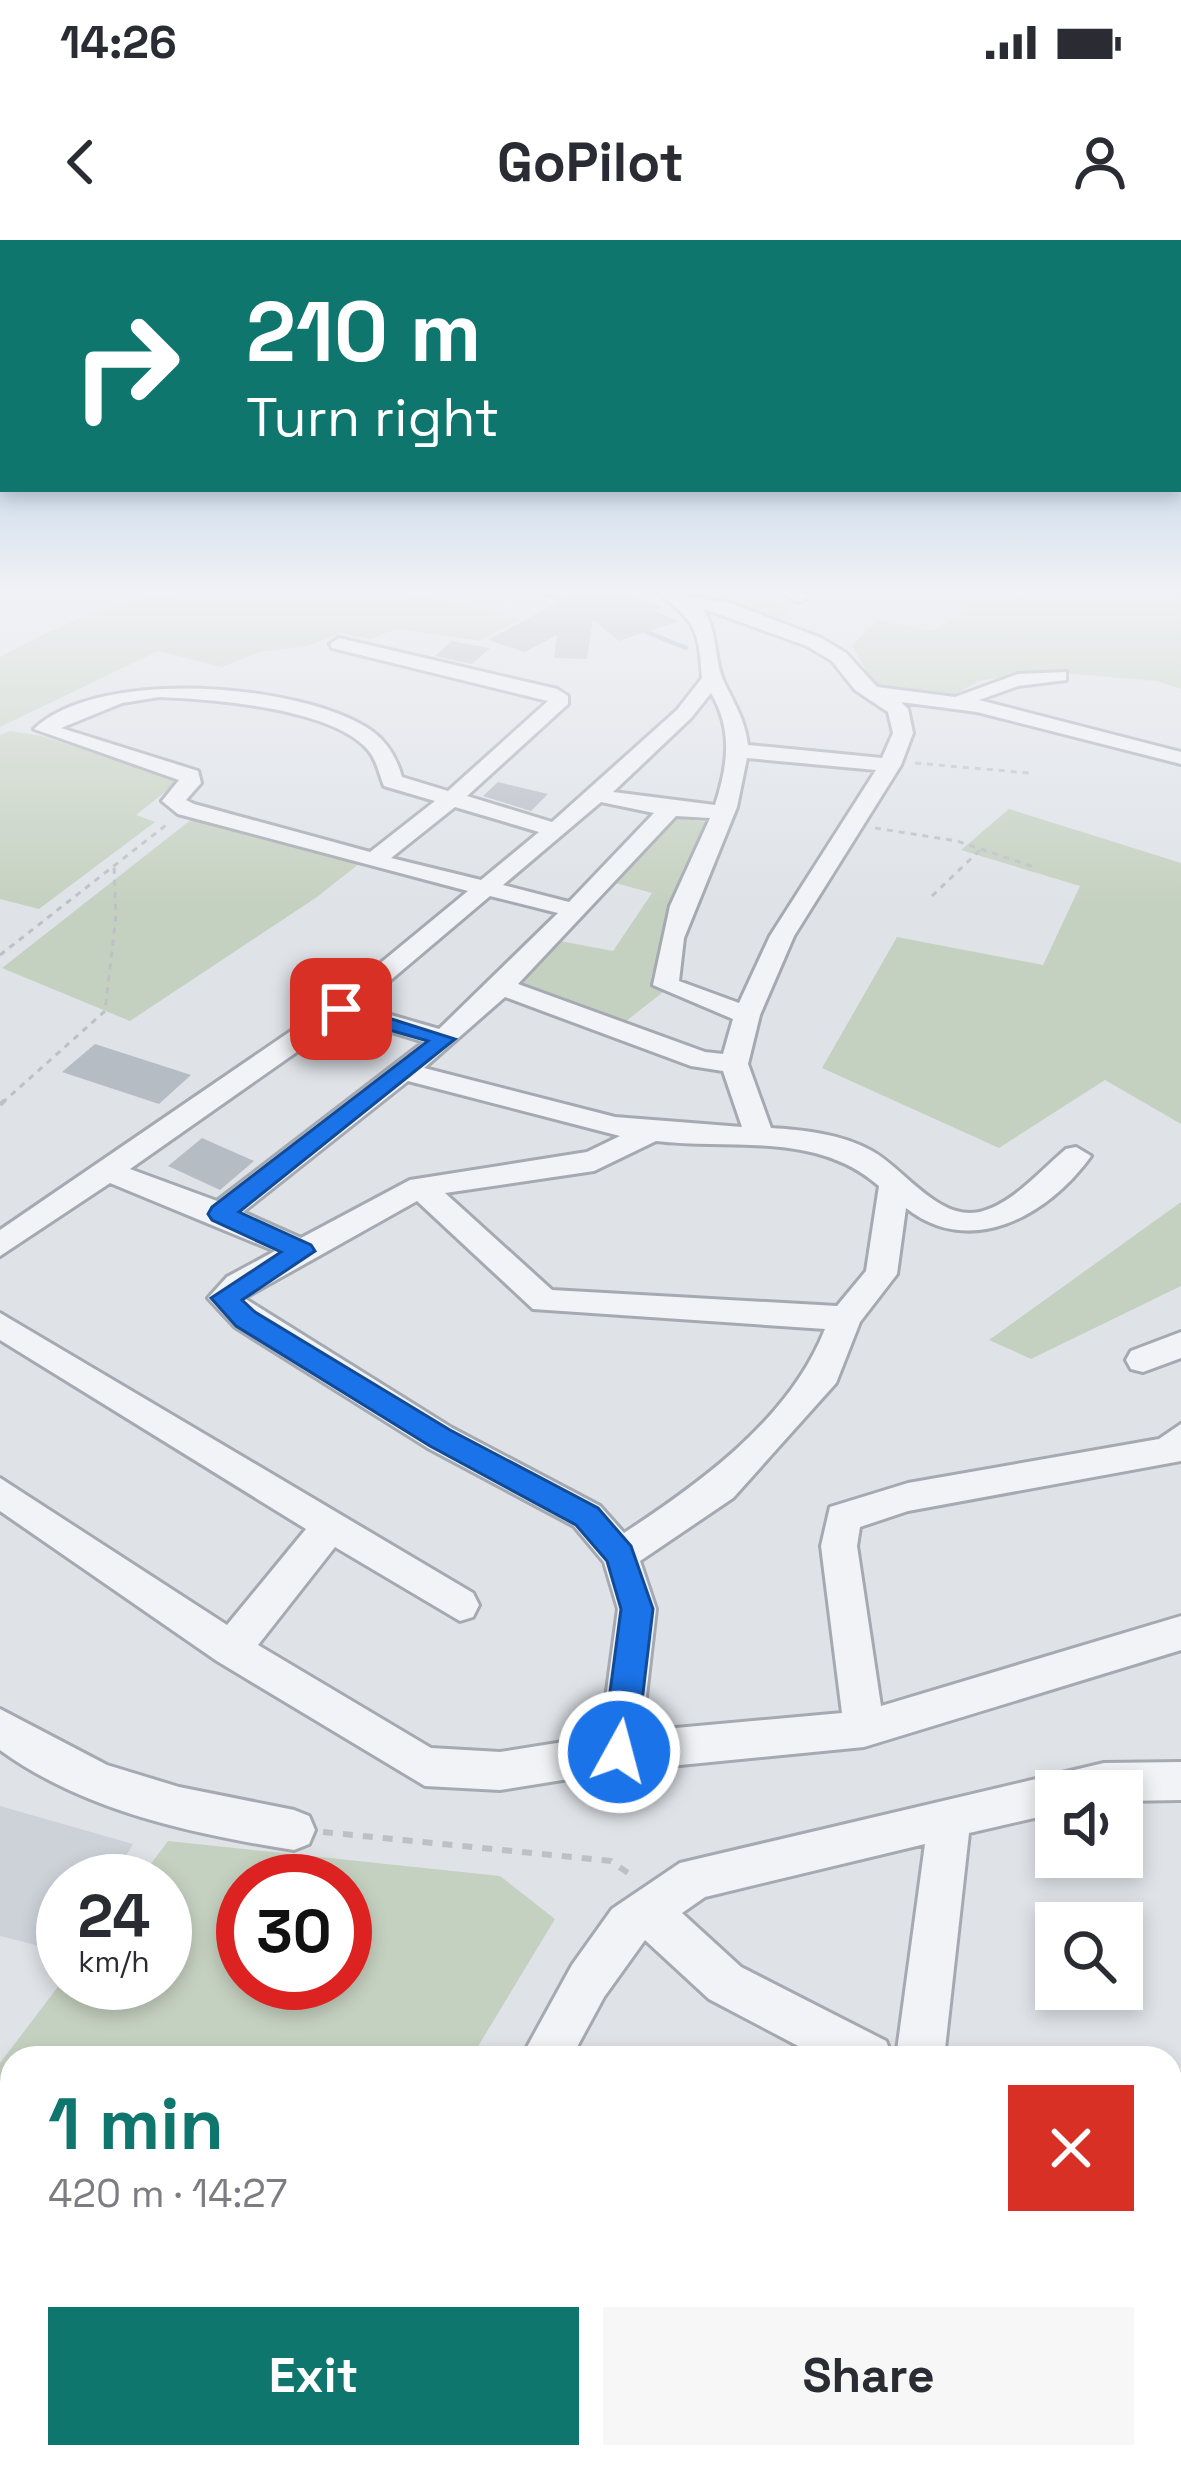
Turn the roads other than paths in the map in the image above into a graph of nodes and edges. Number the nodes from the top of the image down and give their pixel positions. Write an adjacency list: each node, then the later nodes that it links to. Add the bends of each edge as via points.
1 (132, 696): 18 (street, via 44,729 190,776 173,802 186,809)
2 (209, 696): 14 (street, via 358,732 388,758 392,782)
3 (555, 696): 14 (street, via 561,700)
4 (698, 696): 13 (street)
5 (726, 696): 10 (street)
6 (879, 696): 12 (street, via 898,709 904,733)
7 (897, 696): 9 (street)
8 (971, 696): 9 (street)
9 (957, 704): 11 (street)
10 (741, 751): 12 (street); 16 (street)
11 (1181, 758)
12 (890, 765): 23 (street, via 782,936)
13 (597, 795): 15 (street); 17 (street)
14 (450, 800): 17 (street); 18 (street)
15 (670, 809): 16 (street); 20 (street)
16 (724, 812): 23 (street, via 673,936 666,985)
17 (556, 830): 19 (street)
18 (376, 858): 19 (street)
19 (485, 888): 20 (street); 22 (street)
20 (574, 910): 21 (street)
21 (501, 987): 24 (street); 25 (street, via 701,1060)
22 (341, 1009): 24 (street); 30 (street)
23 (747, 1015): 25 (street)
24 (444, 1039): 26 (street)
25 (734, 1064): 28 (street)
26 (406, 1072): 27 (street, via 544,1113); 33 (street)
27 (651, 1132): 28 (street); 32 (street, via 594,1161)
28 (760, 1136): 31 (street, via 848,1150)
29 (1076, 1156): 31 (street, via 981,1223 955,1222)
30 (107, 1171): 33 (street); 34 (street)
31 (894, 1186): 36 (street, via 881,1274)
32 (420, 1187): 35 (street); 36 (street, via 544,1300)
33 (221, 1214): 35 (street)
34 (0, 1245)
35 (302, 1251): 43 (street, via 224,1298 440,1438 587,1516)
36 (845, 1318): 43 (street, via 824,1374 720,1488)
37 (0, 1325): 42 (street)
38 (1181, 1344): 39 (street)
39 (1143, 1360)
40 (1177, 1453): 48 (street, via 908,1497 843,1517 839,1546)
41 (0, 1492): 46 (street)
42 (331, 1526): 44 (street); 46 (street)
43 (620, 1555): 49 (street, via 637,1609)
44 (460, 1605)
45 (1181, 1633): 48 (street)
46 (231, 1649): 49 (street, via 425,1767 500,1771)
47 (0, 1727): 54 (street, via 32,1753 198,1816)
48 (864, 1730): 49 (street)
49 (619, 1752)
50 (1143, 1781): 51 (street)
51 (1181, 1781)
52 (1035, 1798): 53 (street)
53 (950, 1818): 55 (street, via 695,1878); 58 (street)
54 (294, 1830)
55 (655, 1905): 56 (street, via 628,1925); 57 (street, via 725,1983)
56 (552, 2046)
57 (846, 2046)
58 (922, 2046)

